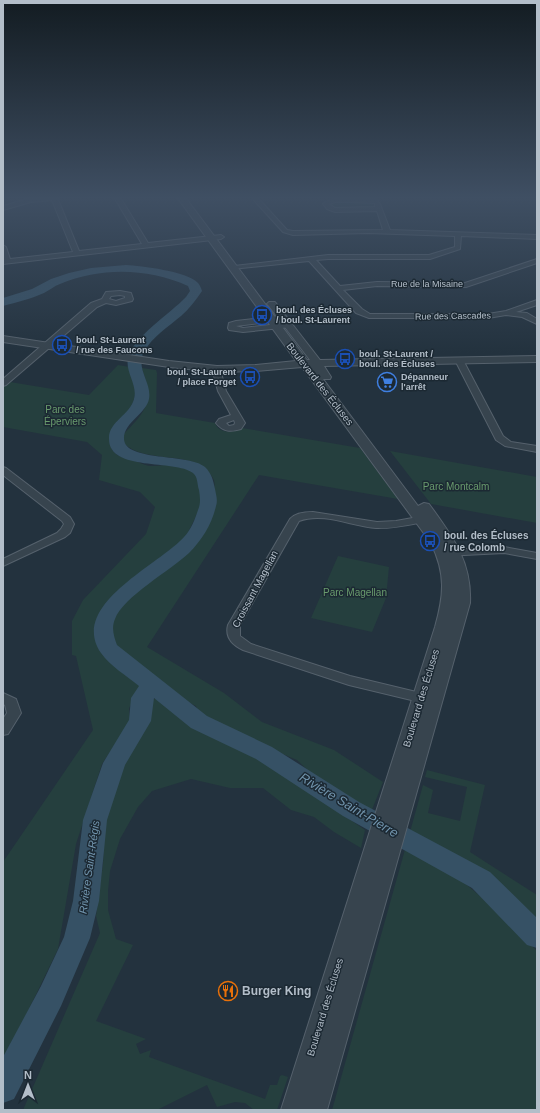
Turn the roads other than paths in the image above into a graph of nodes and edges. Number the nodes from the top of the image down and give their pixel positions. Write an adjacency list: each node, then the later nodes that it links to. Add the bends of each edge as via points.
1 (3, 249): 8 (street)
2 (75, 249): 6 (street)
3 (121, 249): 6 (street)
4 (227, 249): 10 (street, Boulevard des Écluses)
5 (455, 249): 7 (street, via 434,256 403,258)
6 (77, 254): 8 (street)
7 (311, 258): 10 (street); 11 (street)
8 (5, 261)
9 (537, 261): 11 (street, Rue de la Misaine, via 466,285 377,284)
10 (238, 264): 23 (street, Boulevard des Écluses)
11 (338, 288): 15 (street, Rue des Cascades, via 366,316)
12 (106, 300): 19 (street, via 94,305)
13 (537, 302): 14 (street, Rue des Cascades)
14 (525, 306): 15 (street, Rue des Cascades); 16 (street)
15 (503, 314): 16 (street, via 524,315)
16 (536, 323)
17 (3, 339): 19 (street)
18 (3, 344): 19 (street)
19 (44, 348): 22 (street); 25 (street)
20 (537, 359): 21 (street)
21 (459, 360): 23 (street); 27 (street, via 499,438 508,444)
22 (146, 363): 23 (street, via 226,369); 24 (street)
23 (312, 366): 24 (street, via 264,373); 29 (street, Boulevard des Écluses)
24 (217, 373): 26 (street, via 218,382)
25 (3, 383)
26 (237, 416)
27 (537, 449)
28 (3, 470): 32 (street, via 69,522 69,527 61,535)
29 (426, 518): 30 (street, Boulevard des Écluses, via 445,534); 34 (street, Croissant Magellan, via 391,525 312,514 295,518 232,631 236,640 247,647 354,681)
30 (449, 552): 31 (street, via 504,550); 34 (street, Boulevard des Écluses, via 463,575 464,596 461,613)
31 (537, 556)
32 (3, 563)
33 (3, 698): 35 (street, via 11,702 14,708 13,716)
34 (428, 699): 36 (street, Boulevard des Écluses)
35 (3, 730)
36 (385, 842): 37 (street, Boulevard des Écluses); 38 (street, Boulevard des Écluses)
37 (293, 1110)
38 (315, 1110)

